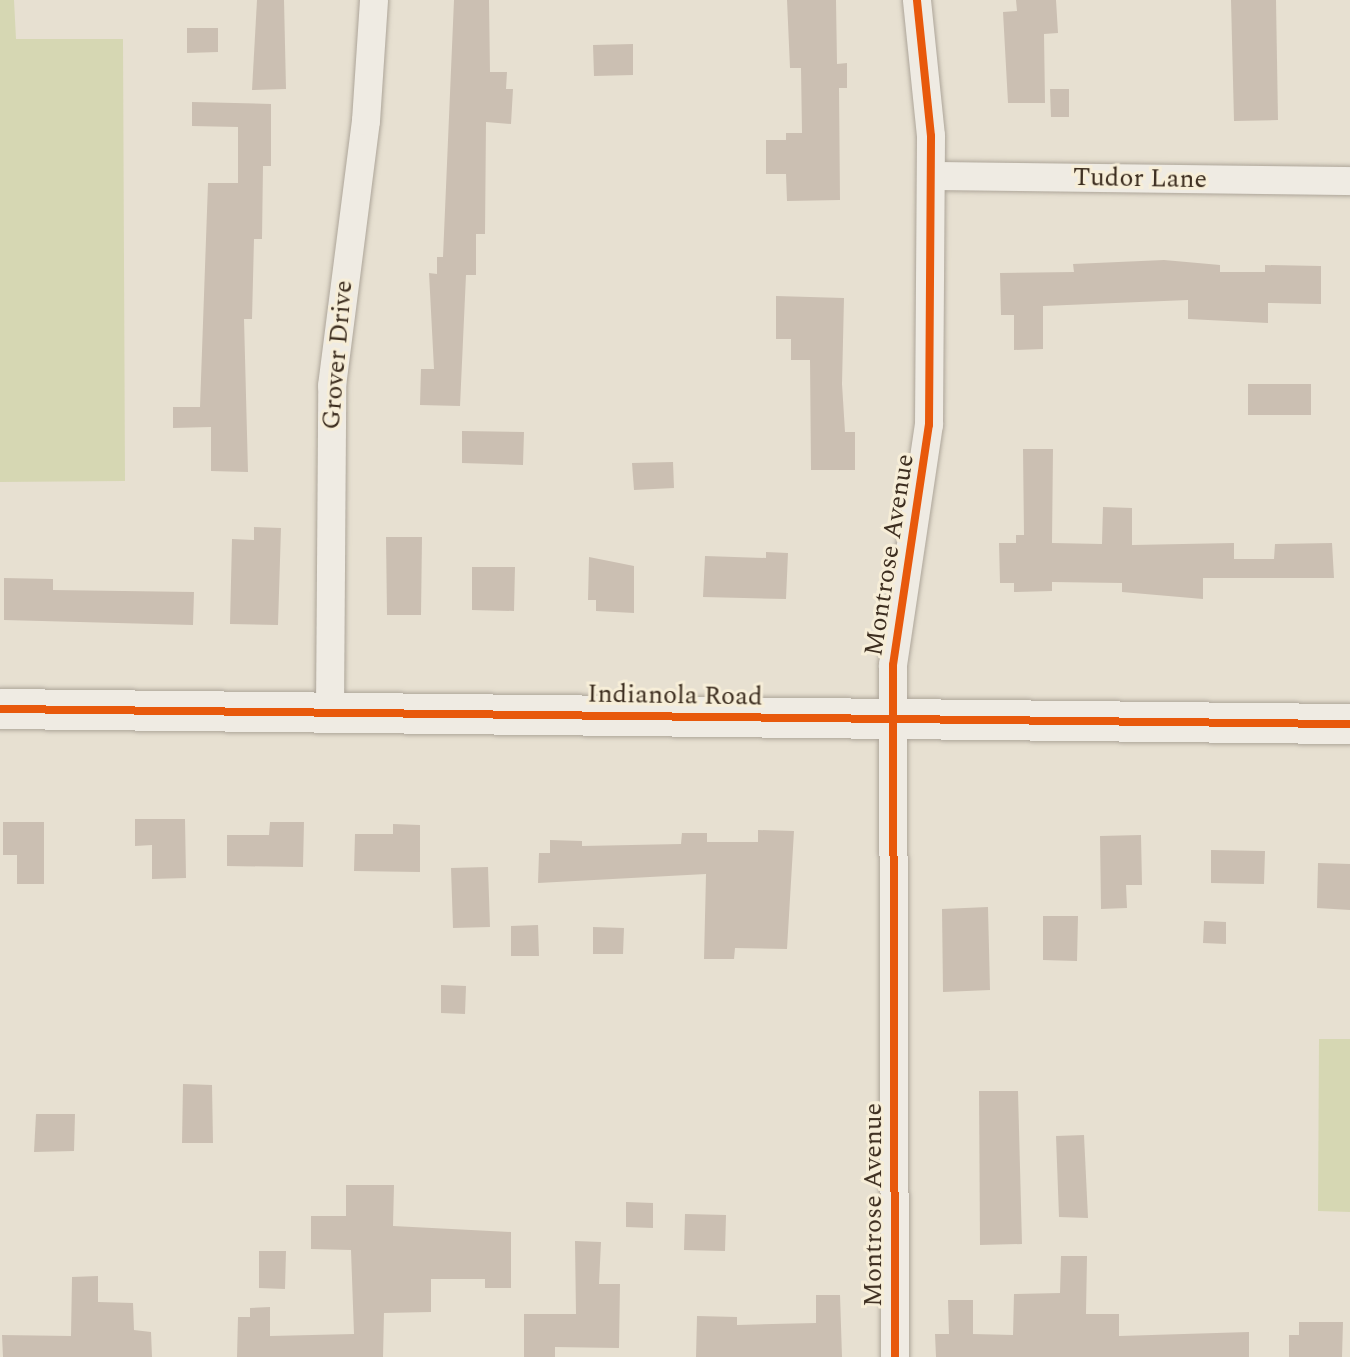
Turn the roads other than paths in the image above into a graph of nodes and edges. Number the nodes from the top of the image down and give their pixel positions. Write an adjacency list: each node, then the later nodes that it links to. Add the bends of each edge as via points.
1 (374, 0): 6 (street, Grover Drive, via 366,121 332,386)
2 (917, 0): 3 (street, Montrose Avenue, via 927,63)
3 (931, 176): 4 (street, Tudor Lane); 7 (street, Montrose Avenue, via 929,425 898,609)
4 (1350, 181)
5 (0, 709): 6 (street, Indianola Road)
6 (330, 712): 7 (street, Indianola Road)
7 (893, 718): 8 (street, Indianola Road); 9 (street, Montrose Avenue)
8 (1350, 724)
9 (895, 1357)

